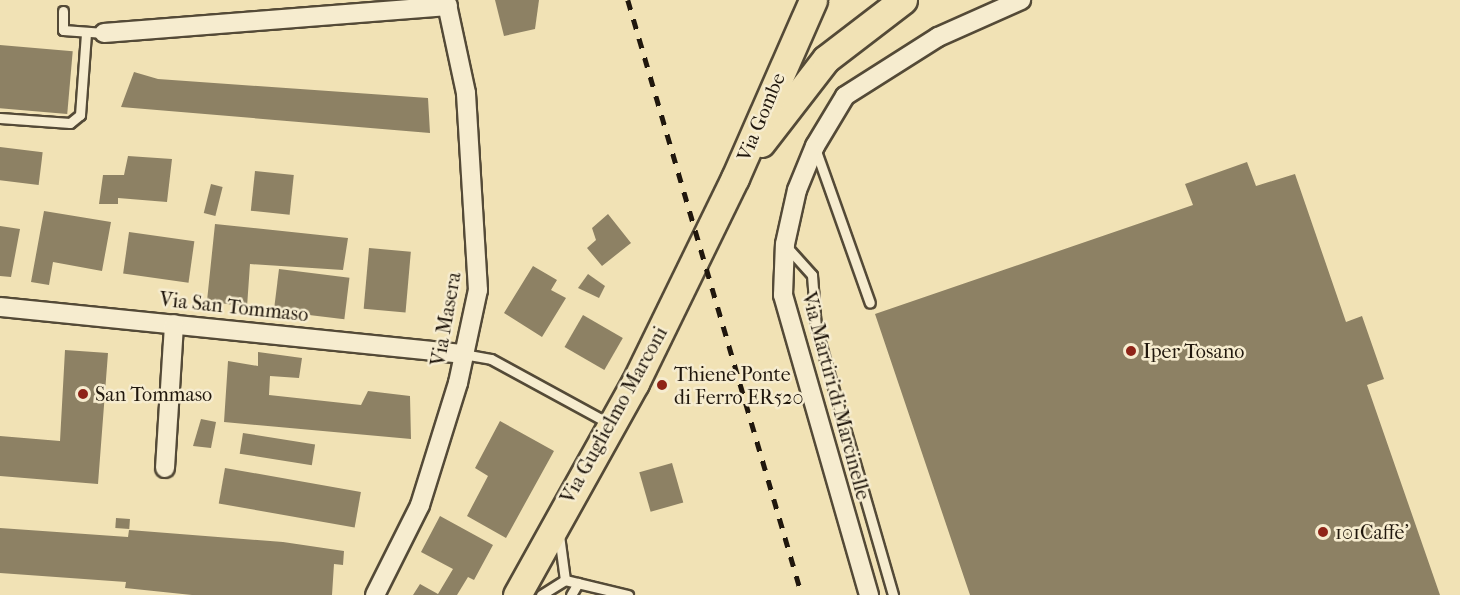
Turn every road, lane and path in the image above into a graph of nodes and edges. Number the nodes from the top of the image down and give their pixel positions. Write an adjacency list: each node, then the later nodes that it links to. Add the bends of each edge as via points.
1 (813, 0): 10 (main road, Via Gombe)
2 (903, 0): 10 (main road, via 826,59)
3 (1021, 0): 9 (street, Via Martiri di Marcinelle, via 870,76 845,96)
4 (447, 3): 7 (street); 16 (street, Via Masera, via 466,93 478,234 478,290)
5 (63, 11): 6 (lane, via 63,30)
6 (86, 33): 7 (lane); 8 (lane, via 80,114 70,123)
7 (104, 33)
8 (0, 118)
9 (815, 146): 12 (street, Via Martiri di Marcinelle); 13 (lane)
10 (735, 178): 11 (main road, Via Gombe)
11 (708, 234): 17 (main road, Via Guglielmo Marconi)
12 (785, 244): 27 (street, Via Martiri di Marcinelle, via 783,295); 28 (lane, via 812,275 816,328)
13 (870, 303)
14 (0, 307): 15 (street, Via San Tommaso)
15 (174, 324): 16 (street, Via San Tommaso); 18 (street)
16 (463, 354): 17 (lane, via 491,359); 22 (street, Via Masera, via 420,505)
17 (612, 425): 19 (main road, Via Guglielmo Marconi)
18 (165, 468)
19 (558, 518): 20 (lane); 23 (main road, Via Guglielmo Marconi)
20 (565, 580): 21 (lane); 24 (lane)
21 (578, 583): 25 (lane); 26 (lane)
22 (375, 595)
23 (517, 595)
24 (541, 595)
25 (571, 595)
26 (628, 595)
27 (869, 595)
28 (893, 595)

